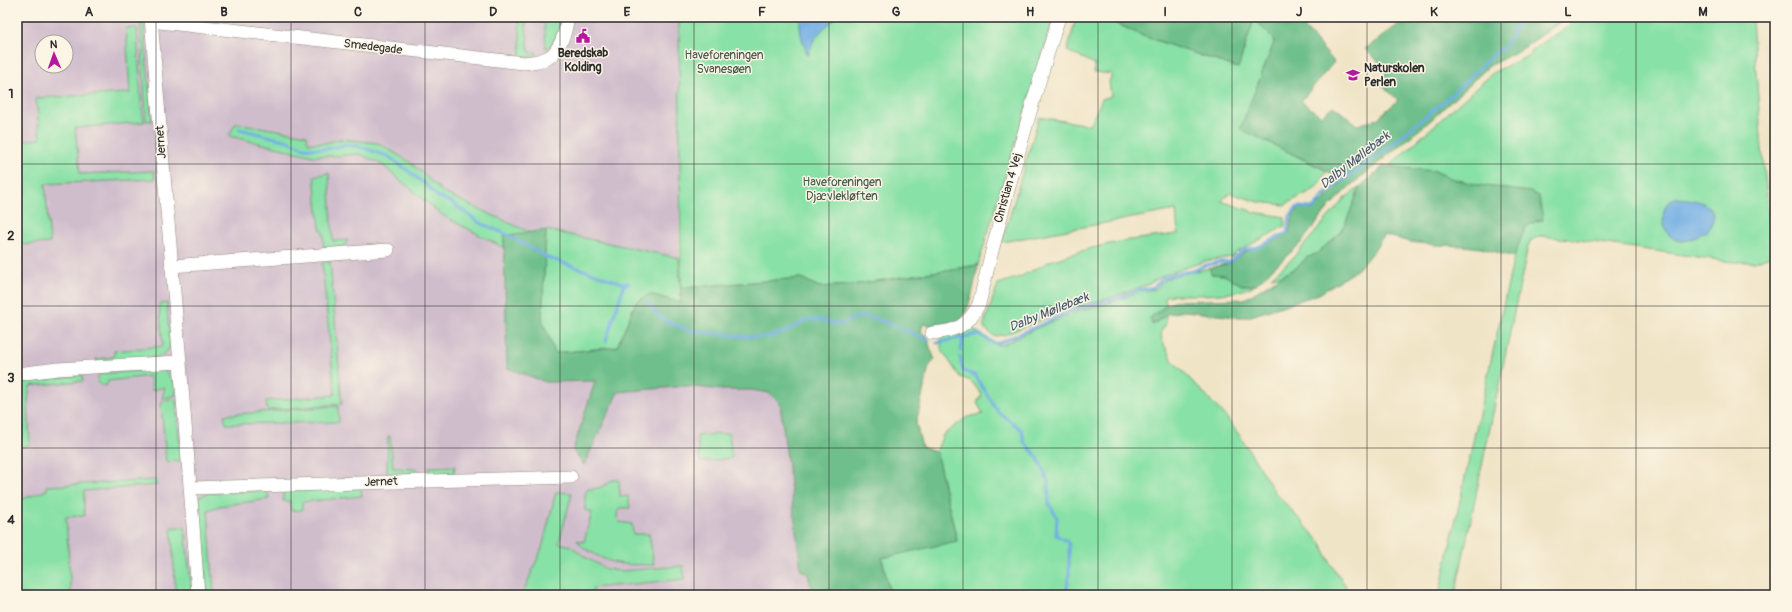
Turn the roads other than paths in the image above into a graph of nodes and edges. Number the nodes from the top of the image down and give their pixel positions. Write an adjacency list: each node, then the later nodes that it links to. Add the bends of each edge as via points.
1 (566, 17): 3 (street, Smedegade, via 567,25 563,37 552,55 540,61 524,63)
2 (1059, 17): 6 (street, Christian 4 Vej, via 1002,209 979,304 974,314 961,327)
3 (151, 19): 5 (street, Jernet)
4 (388, 250): 5 (street)
5 (171, 266): 7 (street, Jernet)
6 (932, 333)
7 (179, 362): 8 (street); 10 (street, Jernet)
8 (17, 374)
9 (571, 477): 10 (street, Jernet)
10 (191, 488): 11 (street, Jernet)
11 (198, 595)

